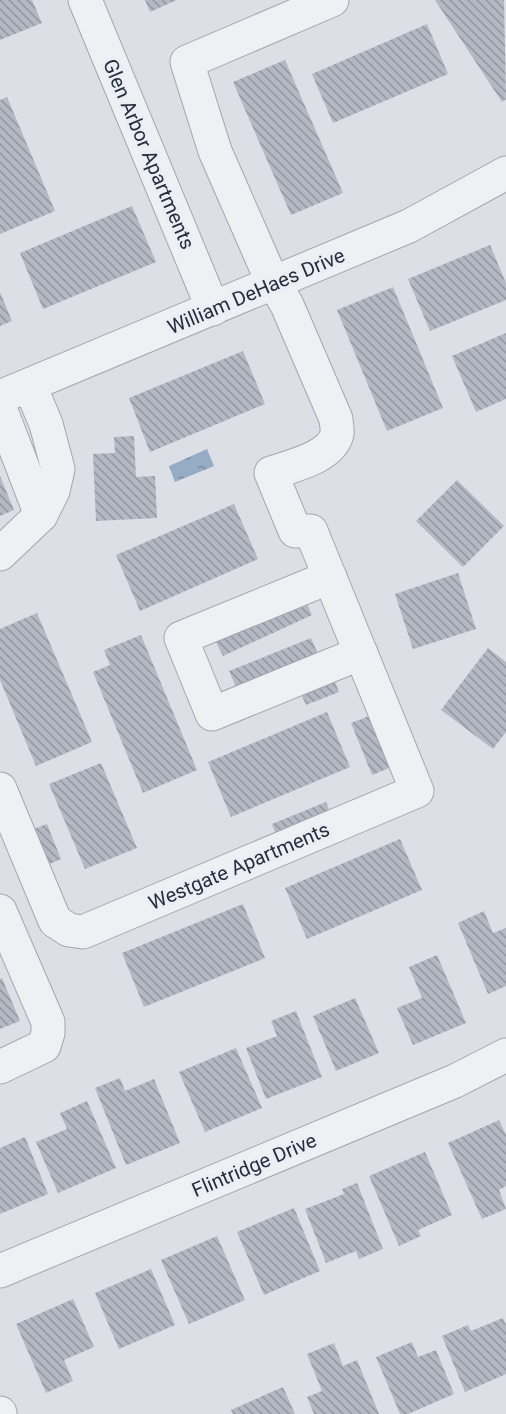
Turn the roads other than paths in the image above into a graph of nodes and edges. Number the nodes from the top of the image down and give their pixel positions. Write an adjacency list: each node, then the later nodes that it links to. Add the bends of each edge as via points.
1 (85, 0): 5 (street, Glen Arbor Apartments)
2 (332, 0): 4 (street, Westgate Apartments, via 187,62 215,151)
3 (503, 180): 4 (street, William DeHaes Drive, via 409,226)
4 (273, 283): 5 (street, William DeHaes Drive); 11 (street, Westgate Apartments, via 287,305 328,398 337,434 314,457 271,474 296,531 311,531)
5 (213, 309): 6 (street, William DeHaes Drive)
6 (30, 386): 7 (street, William DeHaes Drive); 9 (street, via 46,424 58,469)
7 (0, 398)
8 (0, 408): 9 (street)
9 (41, 515): 10 (street)
10 (0, 554)
11 (330, 577): 12 (street, Westgate Apartments); 12 (street, via 181,639 212,714)
12 (361, 653): 13 (street, Westgate Apartments, via 417,791 83,932 69,930 55,921)
13 (0, 789)
14 (0, 911): 16 (street, via 43,1010 48,1034 44,1046)
15 (506, 1054): 17 (street, Flintridge Drive, via 456,1081)
16 (0, 1067)
17 (0, 1270)

